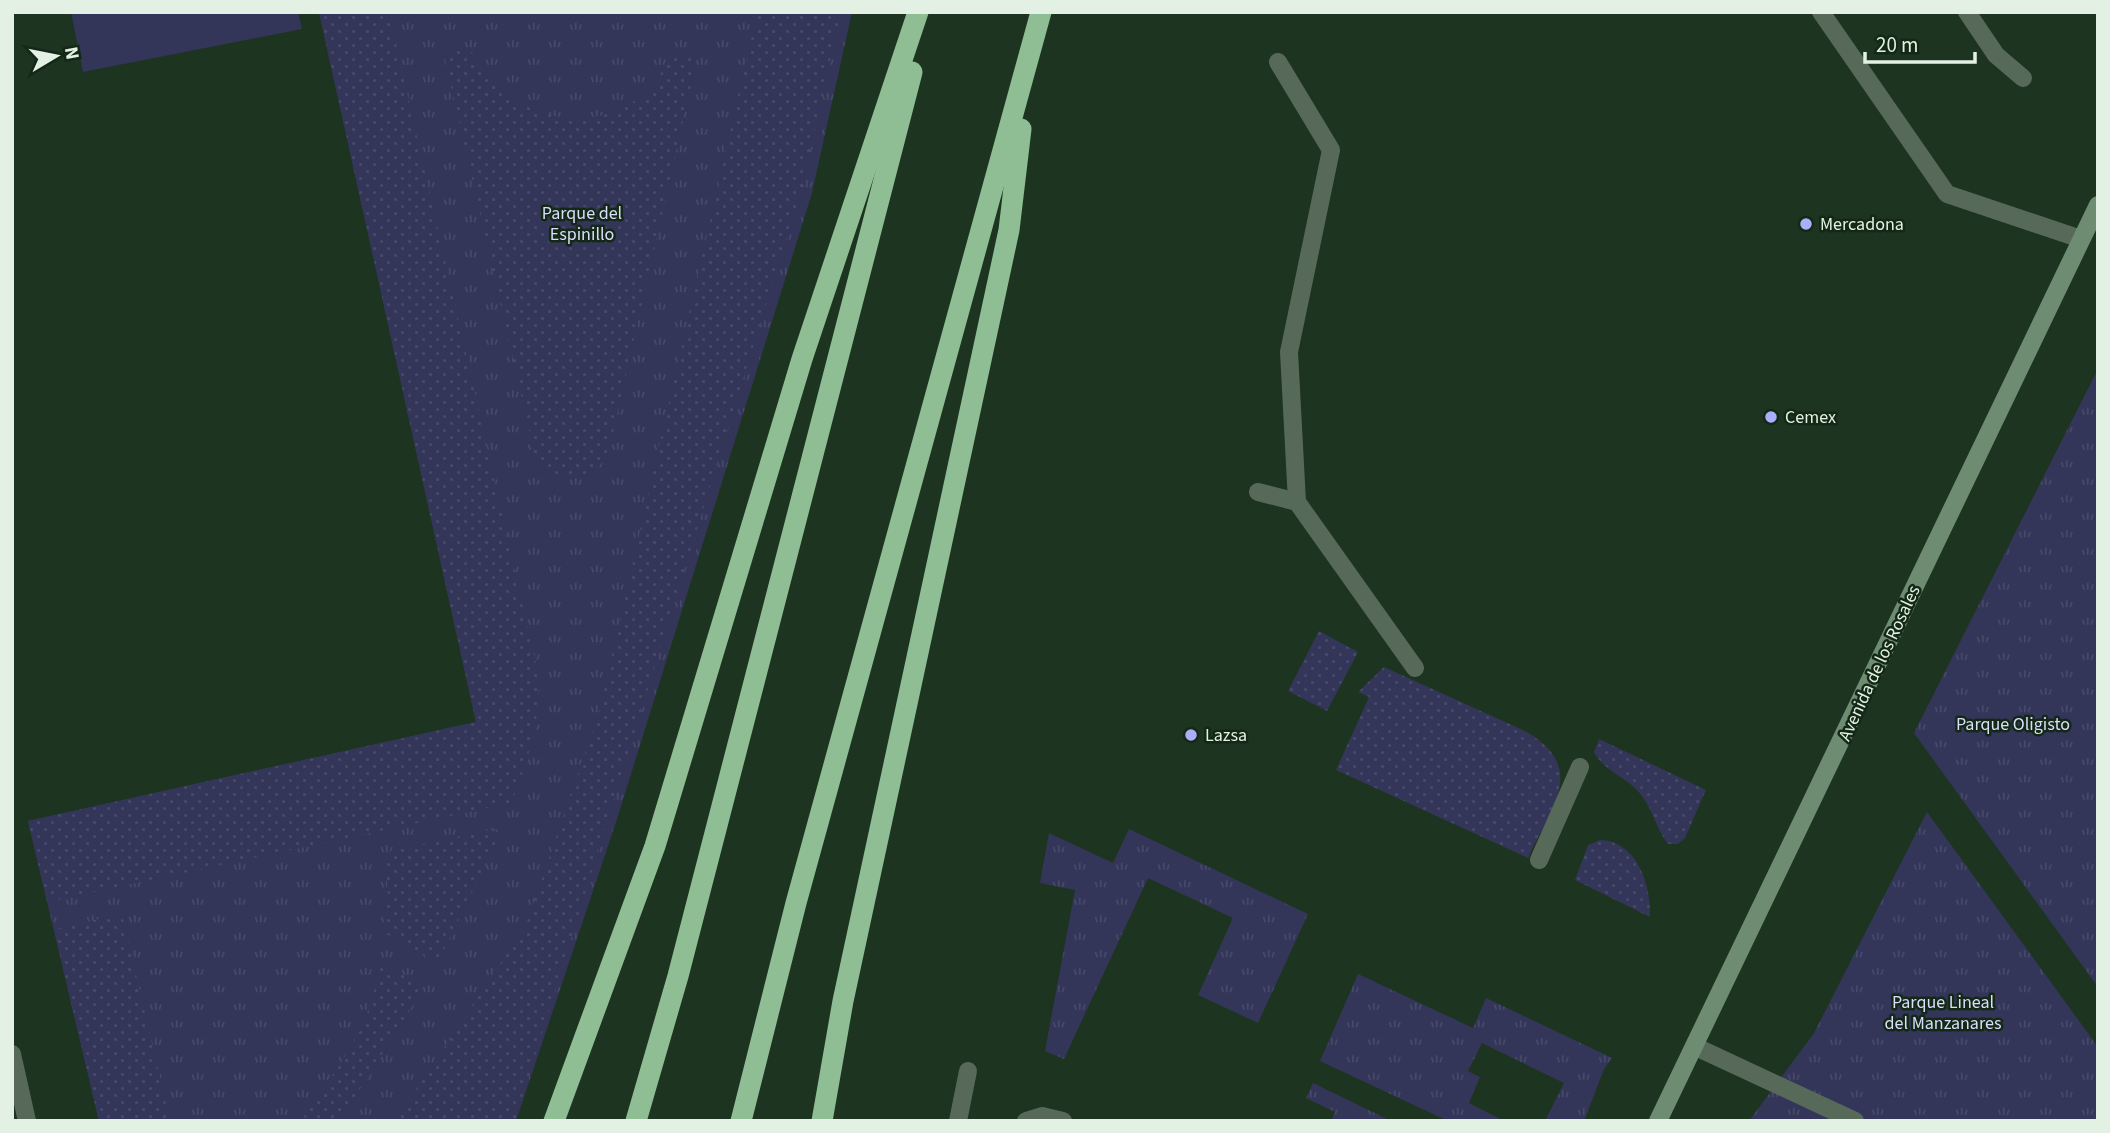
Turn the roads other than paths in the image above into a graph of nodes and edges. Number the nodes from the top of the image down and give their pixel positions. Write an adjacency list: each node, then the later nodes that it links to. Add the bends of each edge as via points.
1 (918, 12): 20 (highway, via 802,359 655,846)
2 (927, 12): 21 (highway, via 678,976)
3 (1041, 12): 6 (highway)
4 (1821, 12): 10 (street, via 1947,194)
5 (1967, 12): 8 (street, via 1996,55)
6 (1030, 57): 22 (highway); 23 (highway, via 1009,230 843,1001)
7 (1278, 62): 12 (street, via 1331,150 1289,352)
8 (2023, 78)
9 (2095, 217): 10 (main road, Avenida de los Rosales)
10 (2081, 239): 16 (main road, Avenida de los Rosales)
11 (1258, 492): 12 (street)
12 (1297, 502): 13 (street)
13 (1415, 668)
14 (1580, 767): 15 (street)
15 (1539, 860)
16 (1696, 1047): 27 (main road, Avenida de los Rosales); 28 (street)
17 (12, 1054): 19 (street)
18 (968, 1071): 24 (street)
19 (27, 1121)
20 (554, 1121)
21 (636, 1121)
22 (740, 1121)
23 (822, 1121)
24 (958, 1121)
25 (1026, 1121): 26 (street, via 1042,1116)
26 (1063, 1121)
27 (1658, 1121)
28 (1855, 1121)

